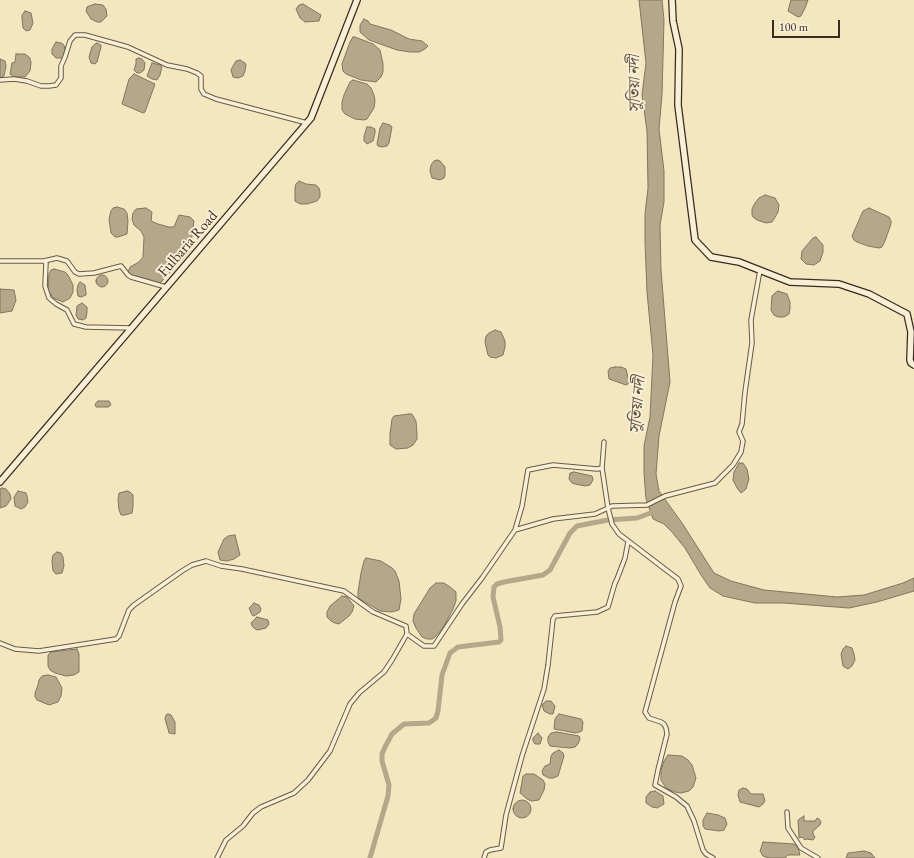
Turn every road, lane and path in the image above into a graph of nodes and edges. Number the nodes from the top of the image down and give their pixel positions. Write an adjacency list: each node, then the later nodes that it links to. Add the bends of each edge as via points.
1 (357, 0): 4 (main road, Fulbaria Road)
2 (672, 0): 7 (main road, via 679,50 678,105 695,240 711,257 739,262)
3 (0, 80): 4 (street, via 28,81 41,86 56,84 61,78 61,66 70,41 75,35 85,35 128,47 167,65 198,73 201,76 201,90 216,99)
4 (307, 123): 8 (main road, Fulbaria Road)
5 (0, 261): 6 (street)
6 (44, 261): 8 (street, via 57,258 67,261 79,274 121,266 131,278); 9 (street, via 45,286 49,298 67,310 74,324 86,327)
7 (760, 270): 10 (main road, via 790,282 840,284 869,294 907,314 911,332 910,360); 14 (street, via 751,320 752,343 739,432 743,441 741,452 733,465 715,483 665,496 647,505)
8 (166, 288): 9 (main road, Fulbaria Road)
9 (131, 328): 13 (main road, Fulbaria Road)
10 (914, 365)
11 (604, 442): 12 (street)
12 (602, 468): 14 (street); 15 (street, via 553,465 528,470)
13 (0, 482)
14 (608, 508): 15 (street, via 594,514 553,519); 16 (street, via 612,524)
15 (515, 530): 17 (street, via 434,646 424,646)
16 (628, 542): 21 (street, via 608,607 597,612 555,616 553,619 544,689 510,800 501,848 486,852); 22 (street, via 678,579 681,586 645,712 649,718 664,724 668,734 655,785 687,806 703,850)
17 (407, 634): 18 (street, via 406,626 373,612 344,591 206,561 182,571 134,605 129,610 116,639 39,651 15,649); 20 (street, via 384,672 350,704 330,752 308,780 294,793 253,813 243,826 226,840)
18 (0, 643)
19 (786, 812): 23 (street, via 788,828 801,848)
20 (216, 858)
21 (484, 858)
22 (713, 858)
23 (818, 858)

